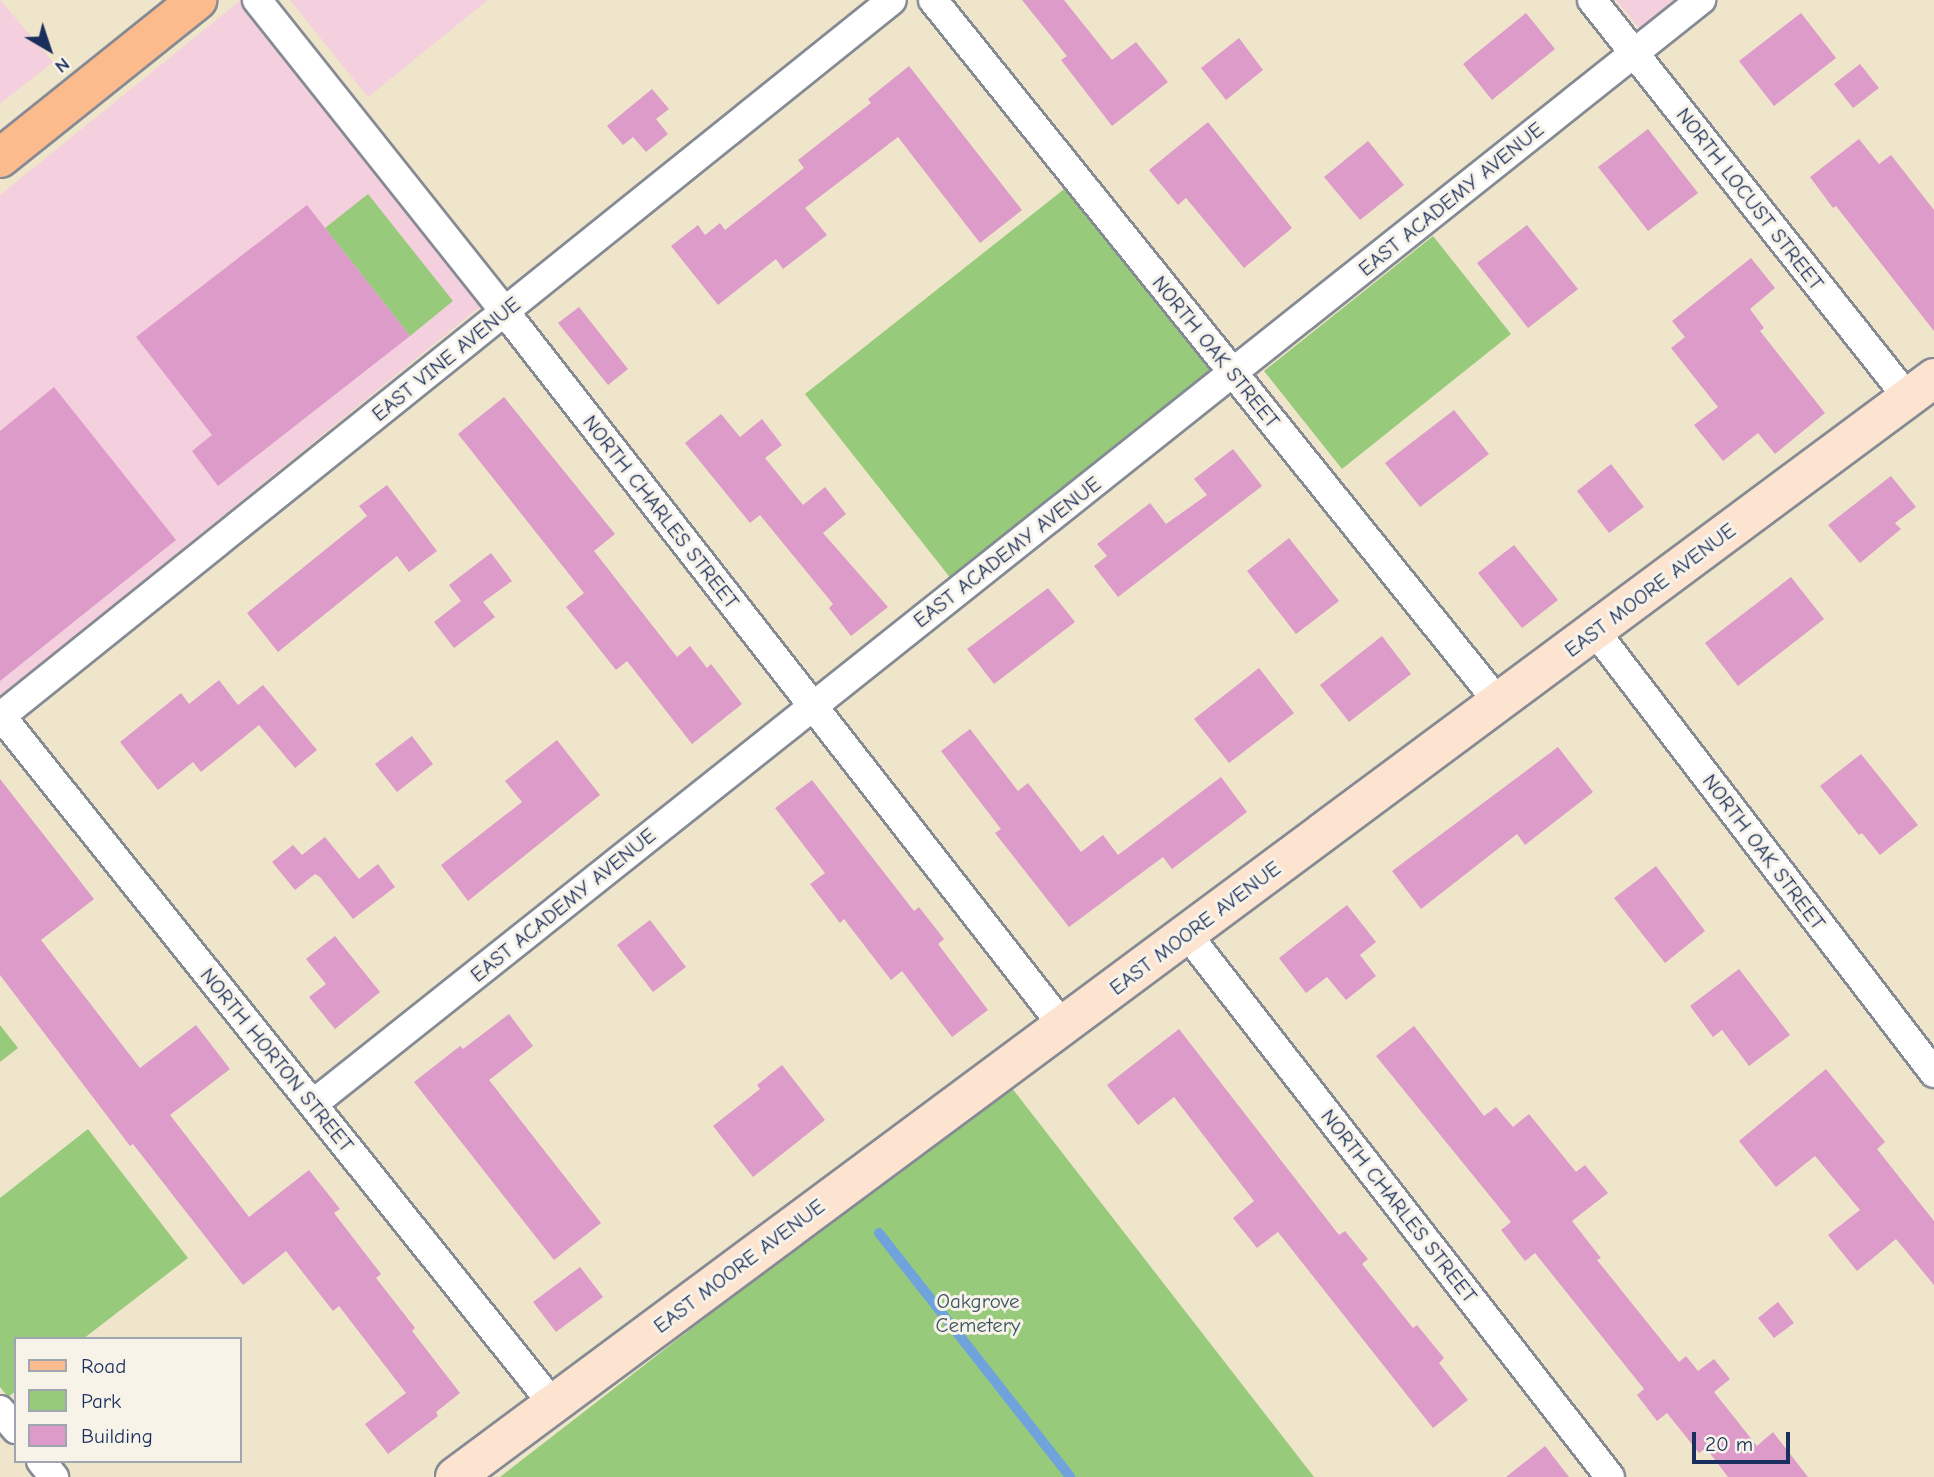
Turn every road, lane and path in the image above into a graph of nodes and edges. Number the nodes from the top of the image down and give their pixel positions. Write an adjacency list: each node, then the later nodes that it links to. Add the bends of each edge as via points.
1 (197, 0): 8 (main road)
2 (257, 0): 9 (street, NORTH CHARLES STREET)
3 (892, 0): 9 (street, EAST VINE AVENUE)
4 (933, 0): 10 (street, NORTH OAK STREET)
5 (1592, 0): 7 (street, NORTH LOCUST STREET)
6 (1701, 0): 7 (street, EAST ACADEMY AVENUE)
7 (1634, 53): 10 (street, EAST ACADEMY AVENUE); 11 (street, NORTH LOCUST STREET)
8 (0, 158)
9 (505, 312): 14 (street, NORTH CHARLES STREET); 15 (street, EAST VINE AVENUE)
10 (1233, 373): 13 (street, NORTH OAK STREET); 14 (street, EAST ACADEMY AVENUE)
11 (1921, 388): 12 (street, EAST MOORE AVENUE)
12 (1595, 631): 13 (street, EAST MOORE AVENUE); 18 (street, NORTH OAK STREET)
13 (1499, 703): 16 (street, EAST MOORE AVENUE)
14 (813, 706): 17 (street, NORTH CHARLES STREET); 19 (street, EAST ACADEMY AVENUE)
15 (1, 716): 19 (street, NORTH HORTON STREET)
16 (1187, 934): 17 (street, EAST MOORE AVENUE); 26 (street, NORTH CHARLES STREET)
17 (1063, 1026): 20 (street, EAST MOORE AVENUE)
18 (1934, 1073)
19 (313, 1104): 20 (street, NORTH HORTON STREET)
20 (553, 1404): 25 (street, EAST MOORE AVENUE)
21 (0, 1410): 22 (street)
22 (14, 1427)
23 (43, 1463): 24 (street)
24 (54, 1477)
25 (455, 1477)
26 (1610, 1477)

